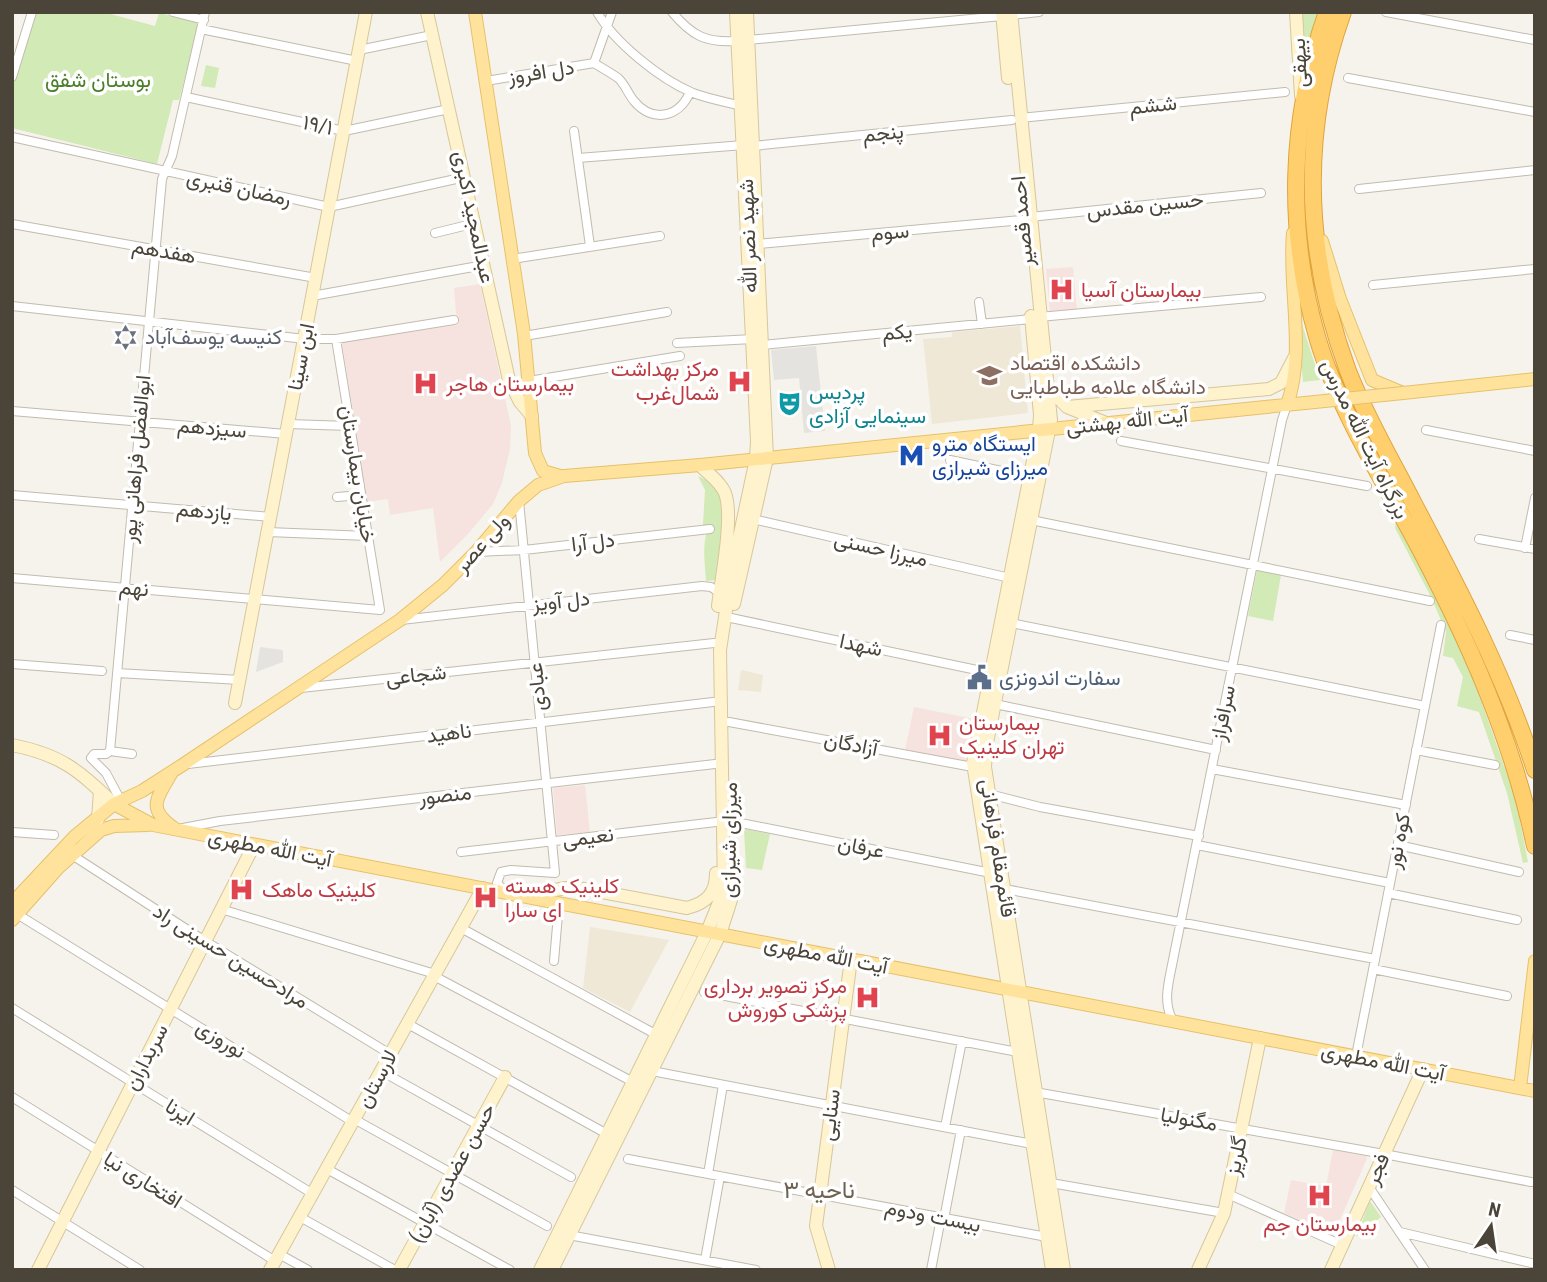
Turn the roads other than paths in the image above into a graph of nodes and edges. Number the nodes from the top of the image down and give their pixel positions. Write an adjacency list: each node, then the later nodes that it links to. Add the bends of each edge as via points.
1 (32, 12): 25 (street)
2 (173, 12): 17 (street)
3 (366, 12): 23 (main road, ابن سینا)
4 (427, 12): 20 (main road, عبدالمجید اکبری)
5 (475, 12): 27 (main road)
6 (597, 12): 19 (street)
7 (612, 12): 19 (street)
8 (672, 12): 22 (street, via 701,38)
9 (736, 12): 22 (main road, شهید نصر الله)
10 (747, 12): 22 (main road, شهید نصر الله)
11 (1038, 12): 16 (street)
12 (1296, 12): 33 (main road, بیهقی)
13 (1327, 12): 33 (highway, بزرگراه آیت الله مدرس)
14 (1343, 12): 51 (highway, بزرگراه آیت الله مدرس, via 1318,108 1312,193)
15 (1386, 12): 21 (street)
16 (1006, 14): 22 (street); 35 (main road, احمد قصیر)
17 (204, 16): 18 (street, ابوالفضل فراهانی پور)
18 (201, 29): 23 (street); 30 (street, ابوالفضل فراهانی پور)
19 (607, 29): 24 (street); 28 (street, via 636,56)
20 (432, 35): 23 (street); 32 (main road, عبدالمجید اکبری)
21 (1535, 40)
22 (743, 41): 31 (main road, شهید نصر الله); 39 (main road)
23 (358, 56): 36 (main road, ابن سینا)
24 (594, 63): 27 (street, دل افروز); 28 (street, دل افروز, via 620,80 635,102 653,116 677,110)
25 (12, 77)
26 (1348, 78): 34 (street)
27 (486, 81): 57 (main road)
28 (690, 92): 31 (street)
29 (1285, 92): 35 (street, ششم)
30 (186, 97): 36 (street, ۱۹/۱); 42 (street, ابوالفضل فراهانی پور)
31 (742, 106): 39 (main road, شهید نصر الله)
32 (449, 109): 36 (street, ۱۹/۱); 43 (main road, عبدالمجید اکبری)
33 (1301, 113): 47 (highway, بزرگراه آیت الله مدرس)
34 (1535, 113)
35 (1016, 119): 39 (street, پنجم); 48 (main road, احمد قصیر)
36 (344, 131): 46 (main road, ابن سینا)
37 (574, 131): 40 (street)
38 (12, 137): 42 (street, رمضان قنبری)
39 (749, 146): 40 (street, پنجم); 54 (main road); 62 (main road, شهید نصر الله)
40 (578, 158): 55 (street)
41 (1535, 170): 44 (street)
42 (166, 172): 46 (street, رمضان قنبری); 56 (street, ابوالفضل فراهانی پور)
43 (465, 177): 46 (street, رمضان قنبری); 49 (main road, عبدالمجید اکبری)
44 (1359, 190)
45 (1261, 193): 48 (street, حسین مقدس)
46 (329, 207): 60 (main road, ابن سینا)
47 (1295, 215): 77 (main road); 180 (highway, بزرگراه آیت الله مدرس, via 1306,293 1329,370 1475,660 1524,796)
48 (1026, 218): 54 (street, سوم); 68 (main road, احمد قصیر)
49 (476, 223): 52 (street); 58 (main road, عبدالمجید اکبری)
50 (12, 224): 56 (street, هفدهم)
51 (1315, 232): 82 (main road, via 1372,380); 163 (highway, بزرگراه آیت الله مدرس, via 1333,321 1355,388 1491,654)
52 (435, 233)
53 (660, 236): 55 (street)
54 (758, 244): 62 (main road)
55 (590, 246): 57 (street)
56 (155, 249): 60 (street, هفدهم); 70 (street, ابوالفضل فراهانی پور)
57 (512, 259): 72 (main road)
58 (484, 265): 63 (street); 89 (main road, عبدالمجید اکبری, via 509,380)
59 (1535, 269): 61 (street)
60 (316, 278): 63 (main road, ابن سینا)
61 (1373, 285)
62 (755, 288): 75 (main road)
63 (312, 296): 74 (main road, ابن سینا)
64 (1261, 297): 68 (street, یکم)
65 (979, 302): 71 (street)
66 (12, 306): 70 (street)
67 (667, 312): 72 (street)
68 (1035, 318): 71 (street, یکم); 81 (main road, احمد قصیر); 95 (main road, احمد قصیر, via 1040,415)
69 (454, 320): 73 (street)
70 (149, 321): 74 (street); 91 (street, ابوالفضل فراهانی پور)
71 (982, 324): 75 (street, یکم)
72 (524, 336): 79 (main road)
73 (336, 338): 74 (street); 93 (street, خیابان بیمارستان)
74 (305, 339): 94 (main road, ابن سینا)
75 (757, 342): 76 (street, یکم); 99 (main road)
76 (677, 343)
77 (1296, 351): 83 (main road, via 1287,375 1277,386); 85 (main road)
78 (681, 356): 79 (street)
79 (529, 381): 89 (main road)
80 (1531, 383): 82 (main road, آیت الله بهشتی)
81 (1048, 387): 86 (main road); 95 (main road, احمد قصیر)
82 (1403, 393): 85 (main road, آیت الله بهشتی, bridge)
83 (1204, 395): 84 (main road); 88 (main road)
84 (1146, 400): 86 (main road); 90 (main road)
85 (1287, 405): 88 (main road, آیت الله بهشتی); 102 (street, سرافراز)
86 (1067, 407): 92 (main road)
87 (12, 411): 91 (street, سیزدهم)
88 (1228, 411): 90 (main road, آیت الله بهشتی)
89 (532, 416): 103 (main road, via 539,466 546,473)
90 (1133, 421): 92 (main road, آیت الله بهشتی)
91 (140, 422): 94 (street, سیزدهم); 111 (street, ابوالفضل فراهانی پور)
92 (1106, 423): 95 (main road, آیت الله بهشتی)
93 (350, 426): 94 (street, سیزدهم); 107 (street, خیابان بیمارستان)
94 (287, 429): 112 (main road, ابن سینا)
95 (1045, 429): 99 (main road, آیت الله بهشتی); 104 (main road, قائم‌مقام فراهانی); 114 (main road, قائم‌مقام فراهانی)
96 (1426, 430): 98 (street)
97 (1121, 441): 102 (street)
98 (1535, 451)
99 (762, 458): 101 (main road, آیت الله بهشتی); 113 (main road, میرزای شیرازی); 196 (main road, میرزای شیرازی, via 736,549 720,650 724,890)
100 (950, 460): 104 (street)
101 (700, 465): 103 (main road, آیت الله بهشتی); 127 (main road, میرزای شیرازی, via 719,483 727,502)
102 (1272, 468): 105 (street); 123 (street, سرافراز)
103 (564, 476): 110 (main road, ولی عصر, via 538,485)
104 (1030, 477): 125 (main road, قائم‌مقام فراهانی)
105 (1367, 486)
106 (12, 495): 111 (street, یازدهم)
107 (361, 495): 108 (street); 117 (street, خیابان بیمارستان)
108 (337, 497)
109 (1535, 498): 119 (street)
110 (519, 501): 121 (street, عبادی); 122 (main road, ولی عصر)
111 (132, 505): 112 (street, یازدهم); 126 (street, ابوالفضل فراهانی پور)
112 (271, 517): 116 (main road, ابن سینا)
113 (753, 519): 125 (street, میرزا حسنی); 132 (main road, میرزای شیرازی)
114 (1031, 520): 123 (street); 134 (main road, قائم‌مقام فراهانی)
115 (710, 529): 121 (street, دل آرا)
116 (268, 532): 117 (street); 128 (main road, ابن سینا)
117 (368, 536): 131 (street, خیابان بیمارستان)
118 (1479, 539): 119 (street)
119 (1525, 548): 120 (street)
120 (1535, 549)
121 (524, 550): 122 (street, دل آرا); 130 (street, عبادی)
122 (476, 552): 133 (main road, ولی عصر)
123 (1253, 565): 129 (street); 141 (street, سرافراز)
124 (12, 578): 126 (street, نهم)
125 (1010, 578): 144 (main road, قائم‌مقام فراهانی)
126 (125, 588): 128 (street, نهم); 143 (street, ابوالفضل فراهانی پور)
127 (720, 593): 130 (street, دل آویز, via 702,586); 138 (main road, میرزای شیرازی)
128 (255, 598): 131 (street, نهم); 145 (main road, ابن سینا)
129 (1430, 601)
130 (529, 605): 133 (street, دل آویز); 139 (street, عبادی)
131 (380, 610)
132 (731, 618): 144 (street, شهدا); 151 (main road, میرزای شیرازی)
133 (400, 620): 146 (main road, ولی عصر)
134 (1011, 622): 141 (street); 149 (main road, قائم‌مقام فراهانی)
135 (1441, 625): 150 (street, کوه نور)
136 (1510, 635): 137 (street)
137 (1535, 640)
138 (714, 643): 139 (street, شجاعی); 147 (main road, میرزای شیرازی)
139 (535, 662): 146 (street, شجاعی); 152 (street, عبادی)
140 (12, 664): 142 (street)
141 (1233, 667): 150 (street); 154 (street, سرافراز)
142 (102, 671)
143 (117, 673): 145 (street); 156 (street, ابوالفضل فراهانی پور)
144 (990, 673): 160 (main road, قائم‌مقام فراهانی)
145 (240, 680): 148 (main road, ابن سینا)
146 (298, 688): 161 (main road, ولی عصر)
147 (713, 702): 152 (street, ناهید); 158 (main road, میرزای شیرازی)
148 (235, 703)
149 (995, 704): 154 (street); 166 (main road, قائم‌مقام فراهانی, via 985,754)
150 (1425, 706): 155 (street, کوه نور)
151 (729, 722): 160 (street, آزادگان); 170 (main road, میرزای شیرازی)
152 (540, 723): 161 (street, ناهید); 164 (street, عبادی)
153 (12, 745): 165 (main road, via 68,764)
154 (1216, 750): 162 (street, سرافراز)
155 (1416, 750): 159 (street); 168 (street, کوه نور)
156 (110, 751): 157 (street); 167 (street, ابوالفضل فراهانی پور, via 91,758 106,773)
157 (132, 754)
158 (715, 764): 164 (street, منصور); 171 (main road, میرزای شیرازی)
159 (1495, 765)
160 (973, 767): 184 (main road, قائم‌مقام فراهانی)
161 (179, 768): 167 (main road, ولی عصر); 173 (main road, via 158,794 156,805 158,815)
162 (1212, 769): 168 (street); 176 (street, سرافراز)
163 (1535, 770)
164 (546, 784): 173 (street, منصور, via 220,821); 177 (street, عبادی)
165 (100, 791): 167 (main road); 169 (main road)
166 (989, 794): 176 (street); 187 (main road, قائم‌مقام فراهانی)
167 (119, 804): 169 (main road, ولی عصر); 172 (main road, آیت الله مطهری)
168 (1406, 805): 179 (street, کوه نور)
169 (98, 819): 192 (main road, ولی عصر, via 74,837)
170 (731, 821): 184 (street, عرفان); 196 (main road, میرزای شیرازی, via 732,891)
171 (716, 822): 177 (street, نعیمی); 189 (main road, میرزای شیرازی, via 716,885 706,900 693,907 586,889)
172 (153, 825): 173 (main road, آیت الله مطهری); 182 (main road, via 106,827)
173 (177, 830): 178 (main road, آیت الله مطهری)
174 (12, 832): 175 (street)
175 (54, 835)
176 (1198, 840): 185 (street); 194 (street, سرافراز)
177 (552, 842): 181 (street, نعیمی); 189 (street, عبادی, via 555,873 501,872 497,883)
178 (254, 845): 186 (main road, آیت الله مطهری); 191 (main road, سربداران)
179 (1398, 845): 183 (street); 185 (street, کوه نور)
180 (1535, 846)
181 (461, 852)
182 (72, 855): 192 (main road); 197 (street, مرادحسین حسینی راد)
183 (1519, 872)
184 (991, 873): 204 (main road, قائم‌مقام فراهانی)
185 (1390, 883): 188 (street, کوه نور)
186 (483, 888): 189 (main road, آیت الله مطهری); 195 (main road, لارستان)
187 (1004, 889): 194 (street); 204 (main road, قائم‌مقام فراهانی)
188 (1388, 893): 193 (street); 199 (street, کوه نور)
189 (515, 895): 190 (main road, آیت الله مطهری)
190 (559, 903): 196 (main road, آیت الله مطهری); 200 (street)
191 (221, 909): 197 (main road, سربداران); 203 (street)
192 (14, 912): 208 (street, نوروزی)
193 (1517, 920)
194 (1182, 922): 199 (street); 210 (street, سرافراز, via 1166,1000)
195 (461, 928): 203 (main road, لارستان); 212 (street)
196 (714, 933): 198 (main road, آیت الله مطهری); 212 (main road, میرزای شیرازی); 220 (main road, میرزای شیرازی)
197 (205, 941): 208 (main road, سربداران); 216 (street, مرادحسین حسینی راد)
198 (851, 959): 204 (main road, آیت الله مطهری); 209 (main road, سنایی)
199 (1375, 959): 202 (street, کوه نور)
200 (554, 961)
201 (1535, 961): 225 (main road)
202 (1373, 969): 206 (street); 217 (street, کوه نور)
203 (435, 975): 211 (main road, لارستان); 223 (street)
204 (1015, 991): 210 (main road, آیت الله مطهری); 215 (main road, قائم‌مقام فراهانی); 226 (main road, قائم‌مقام فراهانی)
205 (704, 992): 209 (street)
206 (1507, 996)
207 (12, 1008): 222 (street, ايرنا)
208 (171, 1008): 222 (main road, سربداران); 229 (street, نوروزی)
209 (843, 1020): 214 (street); 228 (main road, سنایی)
210 (1173, 1021): 213 (main road, آیت الله مطهری)
211 (408, 1024): 216 (main road, لارستان); 221 (street)
212 (657, 1035): 223 (main road, میرزای شیرازی)
213 (1260, 1038): 217 (main road, آیت الله مطهری); 232 (main road, گلریز)
214 (962, 1041): 215 (street); 231 (street)
215 (1018, 1052): 235 (main road, قائم‌مقام فراهانی)
216 (390, 1054): 219 (main road, لارستان)
217 (1356, 1056): 218 (main road, آیت الله مطهری)
218 (1423, 1069): 225 (main road, آیت الله مطهری); 237 (main road, فجر)
219 (381, 1071): 229 (main road, لارستان); 230 (street)
220 (652, 1071): 224 (street); 258 (main road, میرزای شیرازی)
221 (505, 1077): 230 (main road, حسن عضدی (آبان)); 234 (street)
222 (133, 1082): 236 (main road, سربداران); 248 (street, ايرنا)
223 (633, 1082): 234 (main road, میرزای شیرازی)
224 (723, 1085): 228 (street); 241 (street)
225 (1527, 1089)
226 (1035, 1092): 232 (street, مگنولیا); 245 (main road, قائم‌مقام فراهانی)
227 (12, 1097): 236 (street, افتخاری نیا)
228 (832, 1106): 231 (street); 250 (main road, سنایی)
229 (354, 1121): 239 (main road, لارستان); 240 (street, نوروزی)
230 (478, 1126): 240 (main road, حسن عضدی (آبان)); 243 (street)
231 (945, 1127): 233 (street)
232 (1242, 1129): 237 (street, مگنولیا); 249 (main road, گلریز)
233 (961, 1130): 235 (street); 253 (street)
234 (607, 1134): 270 (main road, میرزای شیرازی)
235 (1032, 1144): 259 (main road, قائم‌مقام فراهانی)
236 (98, 1152): 254 (main road, سربداران); 262 (street, افتخاری نیا)
237 (1384, 1154): 244 (street, مگنولیا); 246 (main road, فجر)
238 (628, 1159): 241 (street)
239 (327, 1169): 248 (main road, لارستان); 255 (street)
240 (452, 1173): 255 (main road, حسن عضدی (آبان)); 256 (street, نوروزی)
241 (708, 1174): 242 (street)
242 (720, 1176): 250 (street); 261 (street)
243 (571, 1177)
244 (1531, 1182)
245 (1051, 1183): 251 (street); 276 (main road, قائم‌مقام فراهانی)
246 (1369, 1187): 257 (street); 260 (main road, فجر)
247 (12, 1190): 254 (street)
248 (313, 1194): 252 (main road, لارستان)
249 (1228, 1194): 251 (main road, گلریز); 260 (street)
250 (820, 1195): 253 (street, بیست ودوم); 273 (main road, سنایی, via 816,1226)
251 (1224, 1213): 277 (main road, گلریز)
252 (300, 1217): 262 (main road, لارستان); 268 (street)
253 (942, 1218): 259 (street, بیست ودوم); 274 (street)
254 (63, 1222): 265 (main road, سربداران); 266 (street)
255 (425, 1223): 268 (main road, حسن عضدی (آبان)); 269 (street)
256 (547, 1226)
257 (1400, 1232): 263 (street); 279 (street)
258 (569, 1235): 261 (street); 271 (main road, میرزای شیرازی)
259 (1046, 1237): 275 (main road, قائم‌مقام فراهانی)
260 (1342, 1245): 278 (main road, فجر)
261 (705, 1260): 264 (street)
262 (275, 1262): 267 (street, افتخاری نیا)
263 (1531, 1263)
264 (746, 1269): 272 (street)
265 (38, 1270)
266 (140, 1270)
267 (309, 1270)
268 (397, 1270)
269 (510, 1270)
270 (540, 1270)
271 (552, 1270)
272 (756, 1270)
273 (829, 1270)
274 (931, 1270)
275 (1052, 1270)
276 (1064, 1270)
277 (1198, 1270)
278 (1331, 1270)
279 (1425, 1270)

